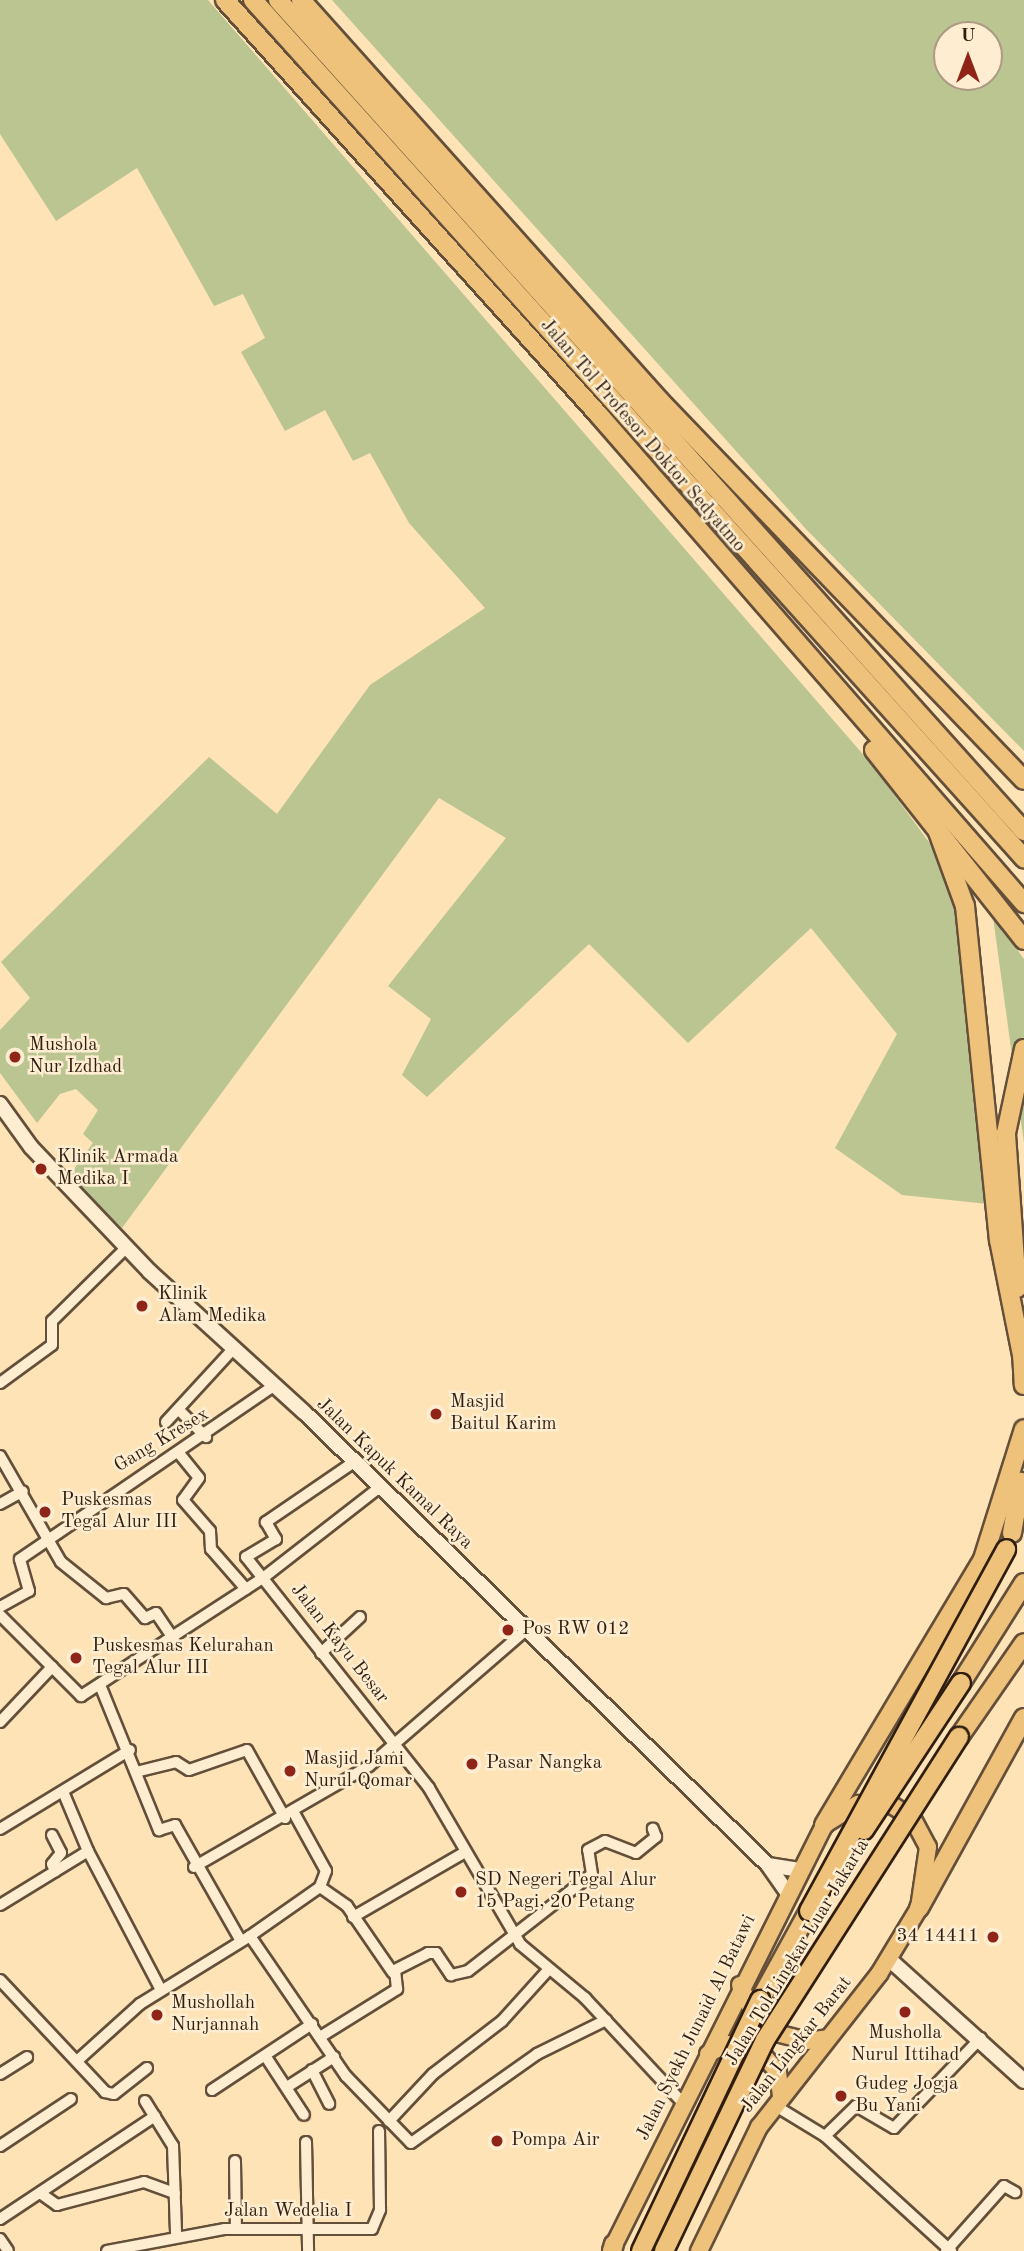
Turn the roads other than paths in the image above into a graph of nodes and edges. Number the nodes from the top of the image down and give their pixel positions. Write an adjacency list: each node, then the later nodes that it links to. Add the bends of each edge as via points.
1 (225, 0): 5 (highway, Jalan Tol Profesor Doktor Sedyatmo, via 613,431)
2 (253, 0): 9 (highway, Jalan Tol Profesor Doktor Sedyatmo)
3 (278, 0): 7 (highway, Jalan Tol Profesor Doktor Sedyatmo)
4 (301, 0): 6 (highway, Jalan Tol Profesor Doktor Sedyatmo, via 660,401)
5 (776, 623): 8 (highway); 10 (highway, Jalan Tol Profesor Doktor Sedyatmo)
6 (1023, 778)
7 (1024, 831)
8 (938, 832): 11 (highway); 16 (highway, via 965,905 999,1240)
9 (1024, 858)
10 (1024, 903)
11 (1024, 940)
12 (1024, 1049): 16 (highway, via 1009,1107 1007,1176)
13 (0, 1104): 14 (main road, Jalan Kapuk Kamal Raya, via 31,1147)
14 (127, 1247): 15 (main road, Jalan Kapuk Kamal Raya); 17 (street, via 52,1321 52,1345)
15 (234, 1348): 19 (main road, Jalan Kapuk Kamal Raya); 20 (street)
16 (1023, 1360): 18 (highway)
17 (0, 1383)
18 (1024, 1385)
19 (274, 1386): 23 (street, Gang Kresex); 27 (main road, Jalan Kapuk Kamal Raya)
20 (180, 1411): 21 (street); 23 (street)
21 (166, 1422)
22 (1024, 1429): 55 (highway, via 983,1559)
23 (206, 1437): 24 (street, Gang Kresex)
24 (178, 1452): 33 (street, Gang Kresex, via 122,1485); 36 (street, via 199,1478 183,1500 210,1531 211,1549)
25 (0, 1456): 29 (street)
26 (1024, 1460): 32 (highway)
27 (354, 1462): 28 (main road, Jalan Kapuk Kamal Raya); 34 (street, via 266,1522 276,1539 246,1557)
28 (380, 1487): 34 (street); 40 (main road, Jalan Kapuk Kamal Raya)
29 (23, 1491): 30 (street); 33 (street)
30 (0, 1504)
31 (1024, 1504): 32 (highway)
32 (1009, 1541): 69 (highway, bridge)
33 (47, 1543): 37 (street, Gang Kresex, via 19,1560 29,1591); 42 (street, via 106,1598 124,1594 145,1618 156,1613)
34 (263, 1578): 36 (street, Jalan Kayu Besar); 44 (street, Jalan Kayu Besar)
35 (1024, 1583): 69 (highway, bridge)
36 (246, 1590): 42 (street, Jalan Kayu Besar)
37 (0, 1607)
38 (0, 1615): 45 (street)
39 (360, 1617): 44 (street)
40 (526, 1630): 50 (street); 61 (main road, Jalan Kapuk Kamal Raya)
41 (1024, 1633): 47 (highway)
42 (174, 1640): 46 (street, Jalan Kayu Besar)
43 (1024, 1643): 47 (highway)
44 (321, 1653): 50 (street, Jalan Kayu Besar)
45 (52, 1667): 46 (street, via 81,1696); 49 (street)
46 (100, 1685): 51 (street)
47 (986, 1696): 122 (highway, Jalan Tol Lingkar Luar Jakarta, bridge, via 765,2040)
48 (1024, 1718): 68 (highway)
49 (0, 1722)
50 (392, 1741): 54 (street, via 369,1766); 60 (street, Jalan Kayu Besar)
51 (130, 1750): 52 (street); 53 (street)
52 (140, 1771): 54 (street, via 176,1762 189,1770 247,1749); 62 (street, via 159,1830 175,1825)
53 (64, 1794): 56 (street); 59 (street)
54 (289, 1815): 62 (street); 65 (street, via 326,1871)
55 (824, 1825): 63 (main road, Jalan Syekh Junaid Al Batawi); 68 (main road, Jalan Lingkar Barat, via 850,1807 874,1801 913,1819 930,1859)
56 (0, 1829)
57 (653, 1829): 71 (street, via 656,1837 636,1853 605,1841 588,1850 592,1874)
58 (52, 1835): 64 (street, via 61,1853 51,1864)
59 (88, 1851): 64 (street); 78 (street)
60 (465, 1852): 70 (street); 71 (street, Jalan Kayu Besar)
61 (768, 1865): 63 (main road); 66 (main road, Jalan Kapuk Kamal Raya)
62 (194, 1867): 72 (street)
63 (798, 1870): 66 (main road, Jalan Syekh Junaid Al Batawi)
64 (55, 1871): 67 (street)
65 (320, 1887): 70 (street); 72 (street)
66 (787, 1892): 77 (main road, Jalan Syekh Junaid Al Batawi)
67 (0, 1905)
68 (919, 1908): 73 (main road, Jalan Lingkar Barat)
69 (809, 1911): 121 (highway, Jalan Tol Lingkar Luar Jakarta, bridge, via 742,2031)
70 (353, 1917): 75 (street)
71 (516, 1936): 74 (street, Jalan Kayu Besar); 75 (street, via 459,1975 449,1973 434,1952)
72 (245, 1939): 78 (street); 80 (street)
73 (890, 1959): 82 (main road, Jalan Lingkar Barat); 83 (main road)
74 (549, 1969): 79 (street, Jalan Kayu Besar); 102 (street, via 502,2021)
75 (393, 1973): 81 (street, via 397,1989)
76 (0, 1979): 88 (street)
77 (740, 1985): 82 (main road, via 758,2023 772,2032 807,2041); 84 (main road, Jalan Syekh Junaid Al Batawi)
78 (161, 1990): 88 (street)
79 (606, 2020): 98 (street, Jalan Kayu Besar); 102 (street, via 537,2054 414,2143)
80 (312, 2024): 81 (street); 86 (street)
81 (320, 2037): 87 (street)
82 (828, 2038): 96 (main road, Jalan Lingkar Barat)
83 (981, 2038): 92 (main road); 104 (street, via 894,2128 856,2106)
84 (708, 2053): 96 (main road, via 726,2044 757,2048 778,2072); 98 (main road, Jalan Syekh Junaid Al Batawi)
85 (27, 2057): 91 (street)
86 (266, 2057): 93 (street); 94 (street)
87 (334, 2057): 90 (street); 102 (street)
88 (78, 2060): 89 (street, via 109,2094)
89 (148, 2068)
90 (312, 2070): 93 (street); 99 (street)
91 (0, 2074)
92 (1024, 2081)
93 (287, 2087): 100 (street)
94 (212, 2090)
95 (71, 2099): 106 (street)
96 (778, 2100): 104 (street); 123 (main road, Jalan Lingkar Barat)
97 (145, 2101): 101 (street)
98 (683, 2103): 116 (main road, Jalan Syekh Junaid Al Batawi)
99 (329, 2104)
100 (304, 2115)
101 (155, 2116): 109 (street); 110 (street, via 173,2146)
102 (385, 2118)
103 (379, 2131): 113 (street, Jalan Wedelia I, via 380,2210 372,2229)
104 (825, 2136): 117 (street)
105 (306, 2142): 113 (street)
106 (0, 2147)
107 (235, 2161): 112 (street)
108 (1015, 2192): 117 (street, via 1004,2186)
109 (40, 2193): 110 (street, via 57,2205 144,2182); 111 (street)
110 (175, 2193): 114 (street)
111 (0, 2219)
112 (236, 2229): 113 (street, Jalan Wedelia I); 114 (street, Jalan Wedelia I)
113 (308, 2229): 120 (street)
114 (176, 2234): 119 (street, Jalan Wedelia I)
115 (0, 2239): 118 (street)
116 (612, 2249)
117 (948, 2250)
118 (8, 2251)
119 (107, 2251)
120 (308, 2251)
121 (641, 2251)
122 (664, 2251)
123 (699, 2251)

